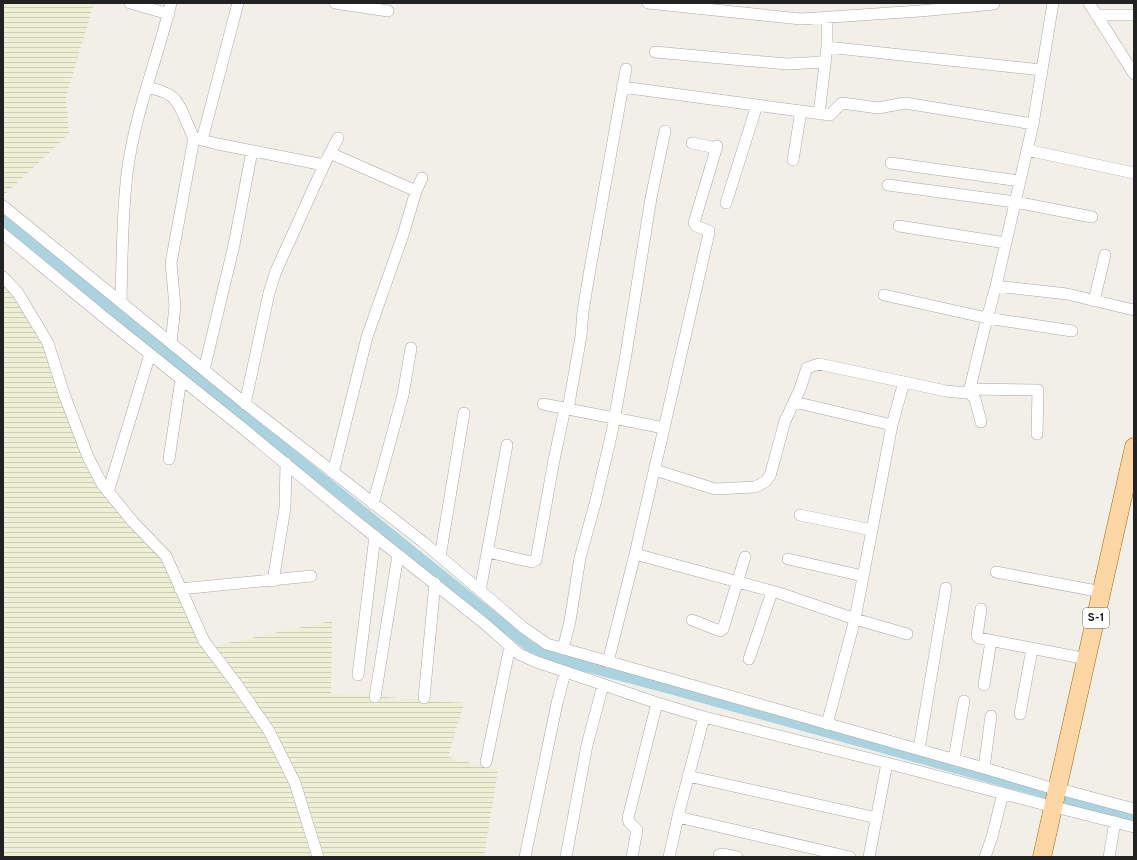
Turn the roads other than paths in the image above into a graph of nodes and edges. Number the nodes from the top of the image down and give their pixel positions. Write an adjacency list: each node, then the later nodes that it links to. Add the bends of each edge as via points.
1 (130, 3): 9 (street)
2 (238, 3): 28 (street)
3 (335, 3): 10 (street)
4 (648, 3): 13 (street, via 801,19)
5 (1053, 3): 18 (street)
6 (1089, 3): 11 (street)
7 (994, 4): 8 (street)
8 (920, 7): 13 (street)
9 (170, 8): 20 (street)
10 (388, 11)
11 (1096, 15): 12 (street); 19 (street)
12 (1134, 15)
13 (827, 17): 14 (street)
14 (827, 47): 16 (street); 18 (street)
15 (655, 52): 16 (street, via 787,64)
16 (825, 62): 24 (street)
17 (626, 69): 21 (street)
18 (1042, 70): 25 (street)
19 (1134, 74)
20 (147, 86): 28 (street, via 172,97 178,104 189,130); 53 (street, via 127,173)
21 (622, 87): 22 (street); 67 (street, via 590,269 582,336)
22 (757, 106): 23 (street); 42 (street)
23 (801, 112): 24 (street); 33 (street)
24 (819, 114): 25 (street, via 830,115 842,103 878,108 905,103)
25 (1033, 124): 30 (street)
26 (665, 131): 69 (street, via 651,198)
27 (338, 138): 32 (street)
28 (198, 139): 31 (street); 57 (street, via 171,263 175,306)
29 (692, 143): 72 (street, via 717,147 694,223 709,231 709,234)
30 (1027, 150): 36 (street); 38 (street)
31 (252, 151): 35 (street); 60 (street, via 234,245)
32 (330, 153): 35 (street); 40 (street)
33 (793, 160)
34 (891, 163): 38 (street)
35 (324, 165): 65 (street, via 276,271 267,300)
36 (1134, 173)
37 (422, 178): 40 (street)
38 (1020, 181): 41 (street)
39 (888, 185): 41 (street)
40 (416, 191): 79 (street, via 367,337)
41 (1015, 202): 44 (street); 47 (street)
42 (726, 203)
43 (4, 208): 53 (street)
44 (1092, 217)
45 (899, 226): 47 (street)
46 (3, 234): 59 (street)
47 (1006, 243): 50 (street)
48 (1105, 255): 52 (street)
49 (3, 277): 82 (street, via 18,293 48,343 88,457)
50 (996, 286): 52 (street, via 1067,294); 55 (street)
51 (884, 295): 55 (street)
52 (1094, 300): 54 (street)
53 (121, 302): 57 (street)
54 (1134, 310)
55 (987, 318): 56 (street); 63 (street)
56 (1072, 331)
57 (171, 343): 60 (street)
58 (411, 348): 83 (street, via 403,395)
59 (150, 354): 61 (street); 82 (street)
60 (204, 370): 65 (street)
61 (181, 379): 76 (street); 77 (street)
62 (904, 382): 63 (street, via 946,392 966,393); 64 (street, via 819,364 806,368); 71 (street)
63 (970, 390): 70 (street, via 975,399); 73 (street, via 1038,390)
64 (794, 402): 71 (street); 78 (street, via 785,421 770,476 755,487 715,488)
65 (245, 404): 79 (street)
66 (543, 404): 67 (street)
67 (566, 408): 69 (street); 87 (street, via 536,560 532,562)
68 (464, 413): 90 (street)
69 (614, 418): 72 (street); 110 (street, via 580,558)
70 (980, 422)
71 (892, 425): 85 (street)
72 (664, 428): 78 (street)
73 (1037, 434)
74 (507, 445): 87 (street)
75 (1134, 447): 80 (main road, S-1)
76 (169, 459)
77 (286, 463): 86 (street); 96 (street, via 285,508)
78 (655, 470): 88 (street)
79 (333, 472): 83 (street)
80 (1131, 473): 103 (main road, S-1)
81 (1134, 491): 134 (main road, S-1)
82 (108, 492): 100 (street, via 166,556)
83 (373, 504): 90 (street)
84 (800, 515): 85 (street)
85 (872, 530): 95 (street)
86 (375, 536): 89 (street); 116 (street)
87 (488, 552): 101 (street)
88 (635, 554): 97 (street); 114 (street)
89 (398, 555): 98 (street); 119 (street)
90 (440, 557): 101 (street)
91 (745, 557): 97 (street)
92 (788, 559): 95 (street)
93 (996, 572): 103 (street)
94 (311, 576): 96 (street)
95 (863, 576): 105 (street)
96 (273, 581): 100 (street)
97 (738, 582): 102 (street); 106 (street, via 723,630)
98 (435, 583): 109 (street); 120 (street)
99 (946, 588): 127 (street)
100 (180, 589): 140 (street, via 204,641 269,731 295,783)
101 (480, 591): 110 (street, via 547,644)
102 (772, 592): 105 (street); 112 (street)
103 (1102, 592): 113 (main road, S-1)
104 (981, 609): 108 (street, via 977,636)
105 (855, 619): 107 (street); 126 (street)
106 (692, 620)
107 (907, 634)
108 (991, 641): 111 (street); 118 (street)
109 (510, 646): 115 (street, via 519,654); 129 (street)
110 (563, 649): 114 (street)
111 (1032, 649): 113 (street); 123 (street)
112 (749, 659)
113 (1087, 659): 134 (main road, S-1)
114 (608, 662): 126 (street)
115 (565, 673): 117 (street); 141 (street)
116 (358, 674)
117 (603, 685): 122 (street); 142 (street, via 587,745)
118 (984, 685)
119 (375, 697)
120 (424, 698)
121 (964, 701): 128 (street)
122 (657, 703): 125 (street); 143 (street, via 628,818 637,830)
123 (1020, 714)
124 (991, 716): 131 (street)
125 (704, 717): 130 (street); 132 (street)
126 (828, 724): 127 (street)
127 (919, 749): 128 (street)
128 (954, 759): 131 (street)
129 (486, 762)
130 (887, 763): 133 (street); 137 (street)
131 (984, 768): 134 (street)
132 (688, 776): 136 (street); 137 (street)
133 (1003, 793): 134 (street); 149 (street)
134 (1060, 801): 135 (street); 138 (street); 150 (main road, S-1); 151 (main road, S-1)
135 (1134, 810)
136 (678, 817): 144 (street); 147 (street)
137 (877, 818): 148 (street)
138 (1115, 822): 139 (street); 152 (street)
139 (1134, 827)
140 (318, 857)
141 (525, 857)
142 (566, 857)
143 (632, 857)
144 (668, 857)
145 (719, 857): 146 (street, via 722,854)
146 (737, 857)
147 (850, 857)
148 (869, 857)
149 (985, 857)
150 (1042, 857)
151 (1052, 857)
152 (1109, 857)

